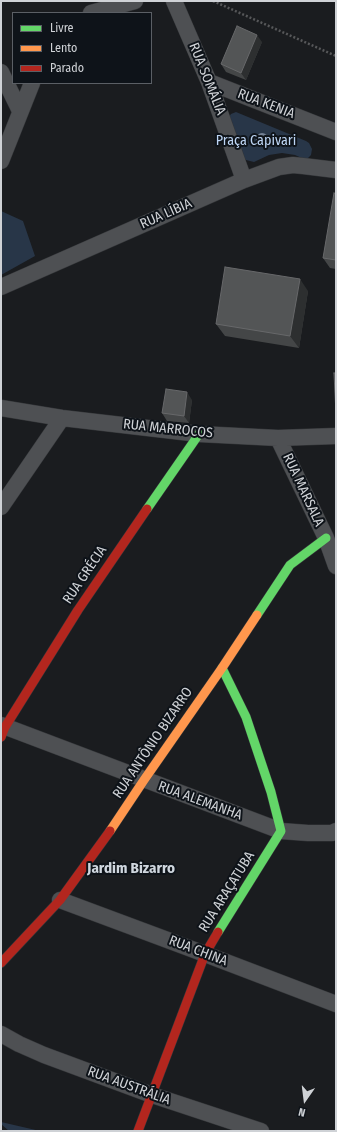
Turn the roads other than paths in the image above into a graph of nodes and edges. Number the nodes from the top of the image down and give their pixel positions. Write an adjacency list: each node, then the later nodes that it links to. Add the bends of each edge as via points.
1 (135, 1): 3 (street)
2 (174, 1): 5 (street, RUA SOMÁLIA)
3 (95, 12)
4 (1, 72): 7 (street)
5 (209, 82): 8 (street, RUA KENIA); 12 (street, RUA SOMÁLIA)
6 (32, 84): 7 (street)
7 (20, 111): 10 (street)
8 (329, 129): 9 (street, RUA KENIA)
9 (336, 139)
10 (1, 161)
11 (336, 170): 12 (street, RUA LÍBIA, via 293,165 279,167)
12 (244, 180): 13 (street, RUA LÍBIA)
13 (1, 287)
14 (1, 408): 15 (street, RUA MARROCOS)
15 (62, 418): 16 (street, RUA MARROCOS); 19 (street)
16 (199, 434): 18 (street, RUA MARROCOS); 23 (street, RUA GRÉCIA, via 78,610)
17 (336, 436): 18 (street, RUA MARROCOS)
18 (278, 438): 20 (street, RUA MARSALA)
19 (1, 507)
20 (326, 538): 21 (street, RUA MARSALA); 22 (street, RUA ANTÔNIO BIZARRO, via 290,565)
21 (336, 566)
22 (222, 668): 24 (street, RUA ANTÔNIO BIZARRO); 25 (street, via 246,717)
23 (2, 730): 24 (street, RUA ALEMANHA)
24 (144, 780): 25 (street, RUA ALEMANHA); 27 (street, RUA ANTÔNIO BIZARRO)
25 (281, 831): 26 (street, RUA ALEMANHA); 28 (street, RUA ARAÇATUBA)
26 (336, 831)
27 (60, 900): 28 (street, RUA CHINA); 29 (street, RUA ANTÔNIO BIZARRO)
28 (206, 954): 30 (street, RUA CHINA); 32 (street, RUA ARAÇATUBA)
29 (1, 963)
30 (336, 1004)
31 (1, 1034): 32 (street, RUA AUSTRÁLIA, via 44,1055)
32 (152, 1095): 33 (street, RUA ARAÇATUBA); 34 (street, RUA AUSTRÁLIA)
33 (138, 1131)
34 (261, 1131)

